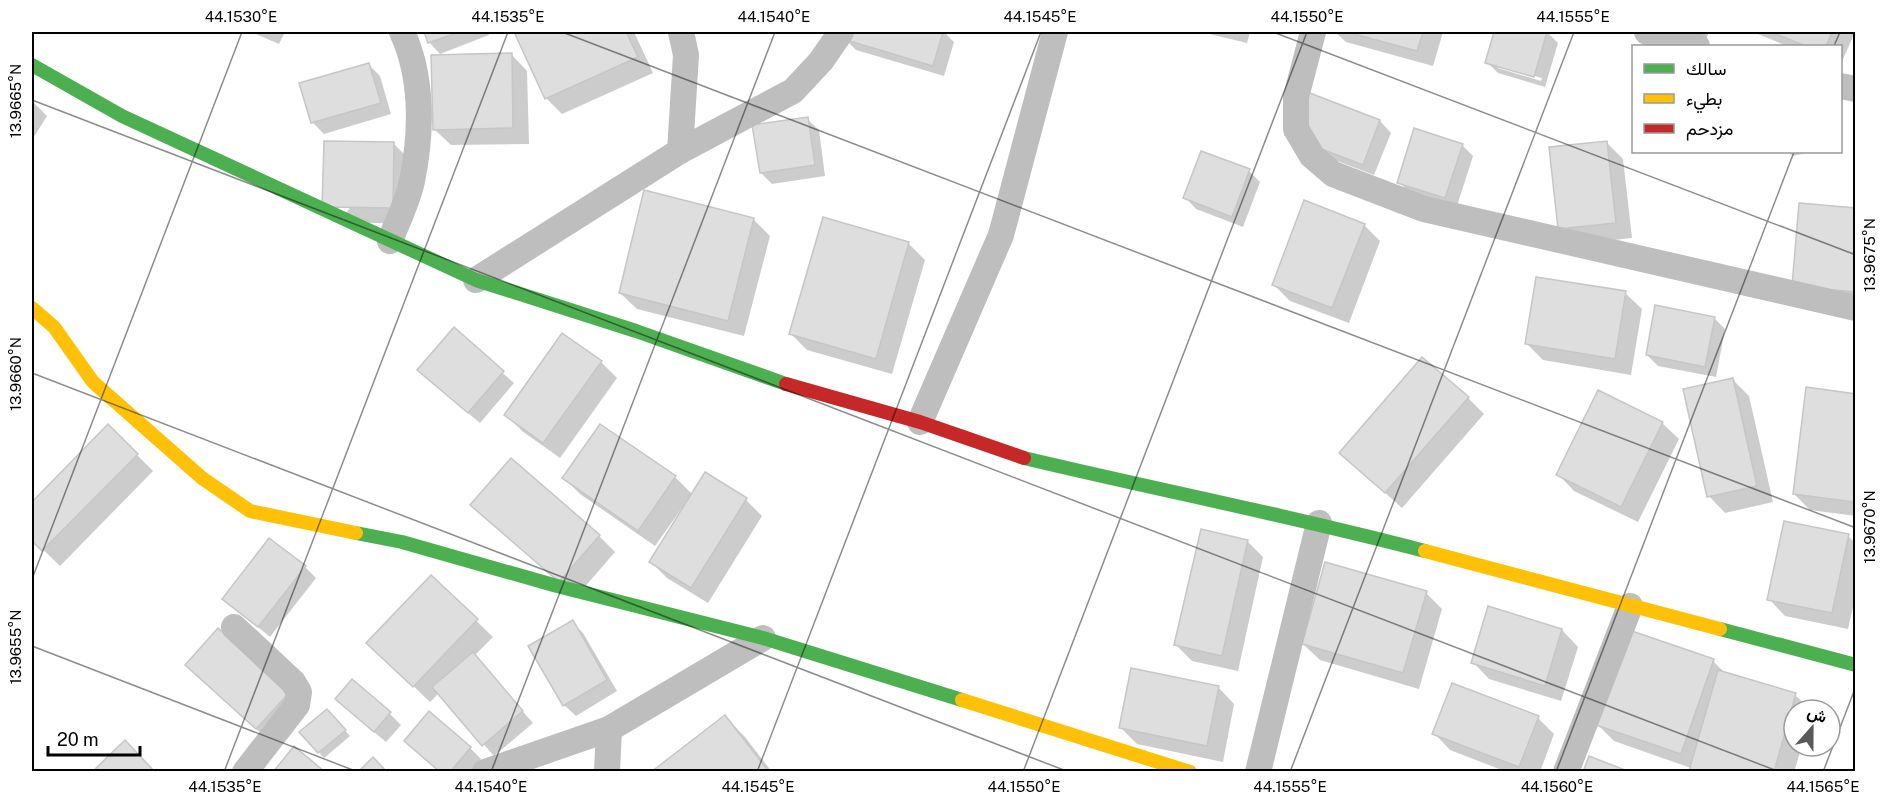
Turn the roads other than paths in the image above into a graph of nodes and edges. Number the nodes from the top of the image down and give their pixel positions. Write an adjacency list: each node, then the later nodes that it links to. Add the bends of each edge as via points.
1 (402, 32): 10 (street, via 420,98 412,182)
2 (681, 32): 9 (street, via 686,55)
3 (841, 32): 9 (street, via 793,91)
4 (1313, 32): 13 (street, via 1296,97 1296,129 1312,156 1333,174 1424,209)
5 (1647, 32): 7 (street)
6 (1051, 33): 14 (street, via 1001,235)
7 (1693, 45)
8 (32, 65): 10 (street, via 122,116)
9 (680, 151): 11 (street)
10 (390, 242): 11 (street)
11 (476, 280): 14 (street, via 810,393)
12 (32, 308): 18 (street, via 54,327 93,382 202,478 250,511 402,542)
13 (1856, 308)
14 (920, 422): 15 (street, via 1015,456 1196,500)
15 (1319, 523): 16 (street); 25 (street)
16 (1630, 606): 19 (street); 26 (street)
17 (234, 627): 21 (street, via 299,692 297,705)
18 (763, 638): 20 (street); 24 (street)
19 (1856, 665)
20 (609, 729): 22 (street); 23 (street)
21 (245, 771)
22 (485, 771)
23 (607, 771)
24 (1190, 771)
25 (1258, 771)
26 (1566, 771)

